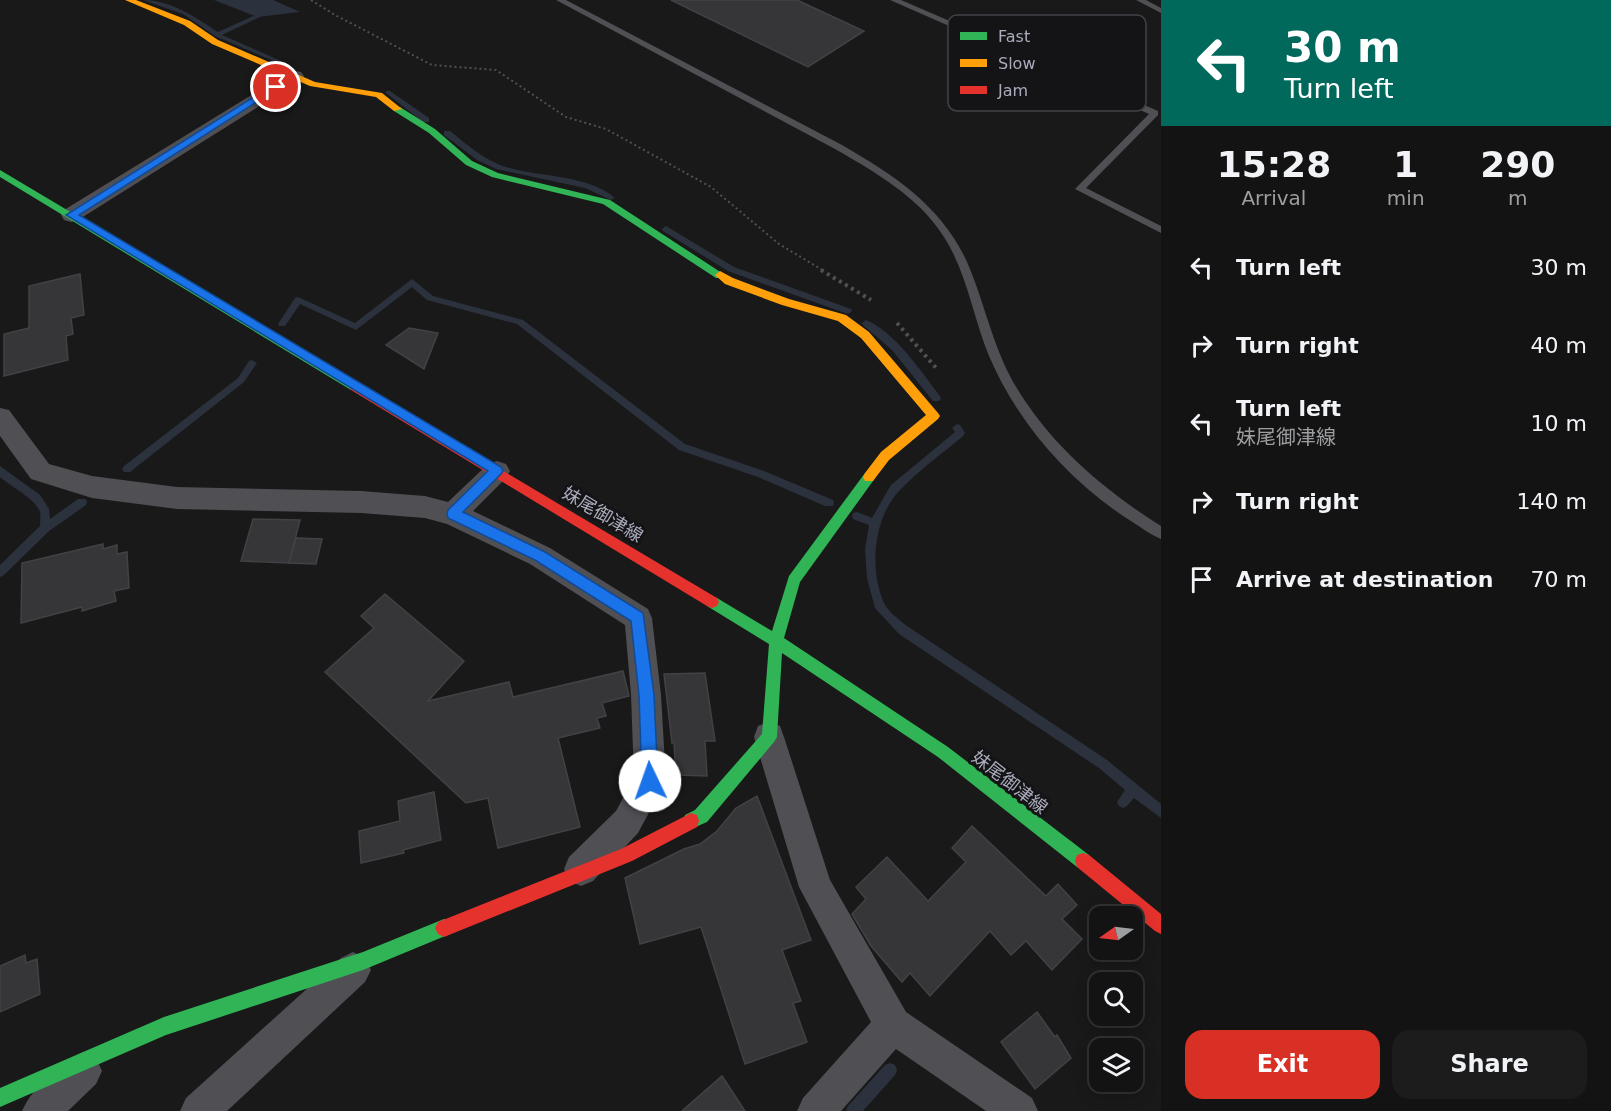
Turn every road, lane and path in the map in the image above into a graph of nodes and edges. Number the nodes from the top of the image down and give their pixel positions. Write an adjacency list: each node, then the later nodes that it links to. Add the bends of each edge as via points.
1 (129, 0): 8 (street, via 187,22 215,42)
2 (311, 0): 13 (path, via 432,65 496,70 566,117 606,129 711,187 779,244)
3 (560, 0): 19 (lane, via 867,162 918,201 957,248 995,358 1036,426 1068,462 1112,501)
4 (894, 0): 7 (lane)
5 (1140, 0): 6 (lane)
6 (1161, 11)
7 (948, 23)
8 (295, 76): 11 (street); 20 (street, via 313,84 379,95 432,131 469,163 495,175 606,202 729,281 842,318 865,336 919,398 934,416 885,456 794,580)
9 (1158, 114): 12 (lane, via 1080,189)
10 (0, 173): 11 (street, 妹尾御津線)
11 (71, 215): 17 (street, 妹尾御津線)
12 (1161, 230)
13 (875, 303)
14 (892, 318): 15 (path)
15 (944, 377)
16 (0, 417): 18 (street, via 40,472 92,487 177,498 361,502 425,507)
17 (497, 471): 18 (street); 20 (street, 妹尾御津線)
18 (453, 514): 22 (street, via 540,556 638,618 650,781 627,822)
19 (1161, 533)
20 (776, 641): 21 (street); 23 (street, 妹尾御津線, via 943,752)
21 (769, 737): 22 (street, via 701,816 626,855); 25 (street, via 816,887)
22 (575, 875): 24 (street)
23 (1161, 925)
24 (363, 961): 26 (street, via 164,1026); 29 (street)
25 (893, 1025): 30 (street); 31 (street)
26 (104, 1052): 27 (street); 28 (street)
27 (0, 1098)
28 (41, 1111)
29 (199, 1111)
30 (816, 1111)
31 (1019, 1111)

